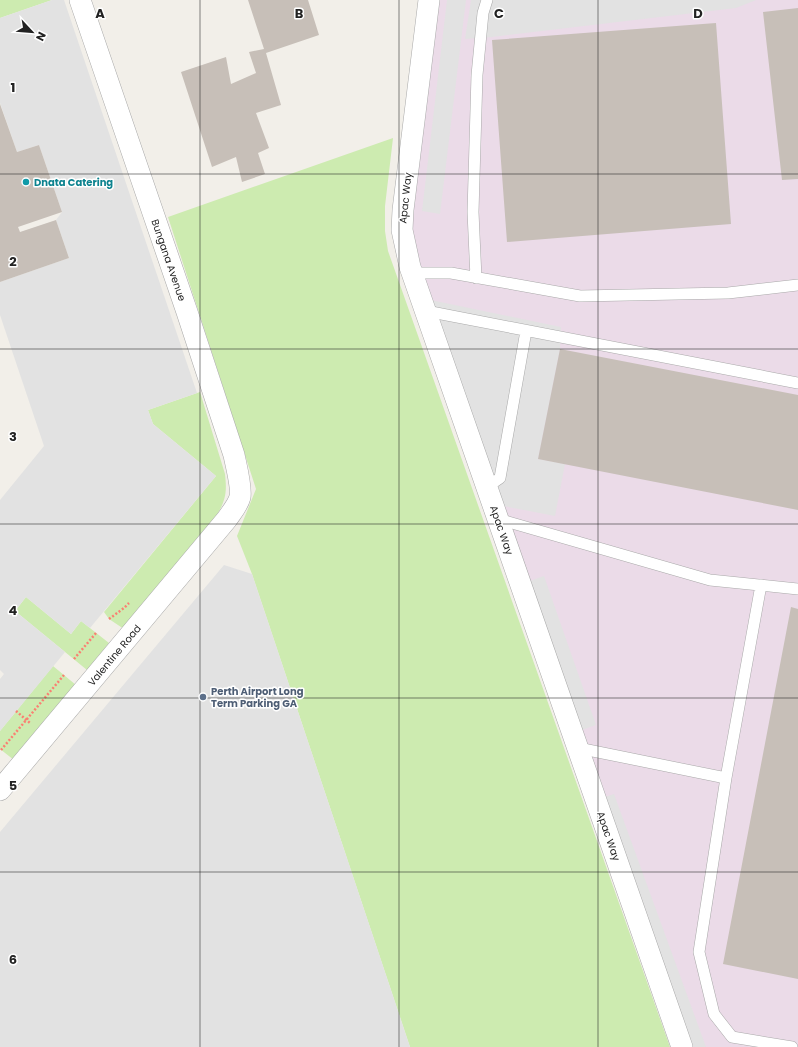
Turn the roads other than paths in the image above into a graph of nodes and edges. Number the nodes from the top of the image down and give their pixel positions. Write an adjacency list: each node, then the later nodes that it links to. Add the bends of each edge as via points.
1 (80, 0): 12 (street, Bungana Avenue, via 234,455 240,497)
2 (429, 0): 4 (street, Apac Way, via 403,210 402,230)
3 (487, 0): 5 (lane, via 483,13 477,75 473,212)
4 (412, 273): 5 (lane, via 451,273); 7 (street, Apac Way)
5 (476, 278): 6 (lane, via 580,296 728,293)
6 (798, 285)
7 (426, 312): 8 (lane); 10 (street, Apac Way)
8 (526, 331): 9 (lane); 10 (lane, via 500,478)
9 (798, 383)
10 (487, 488): 11 (street, Apac Way)
11 (498, 519): 13 (lane, via 710,580); 15 (street, Apac Way)
12 (227, 520): 17 (street, Valentine Road)
13 (761, 585): 14 (lane); 16 (lane)
14 (798, 589)
15 (578, 748): 16 (lane); 18 (street, Apac Way)
16 (726, 778): 19 (lane, via 699,952 714,1014 732,1037)
17 (0, 790)
18 (682, 1047)
19 (792, 1047)

